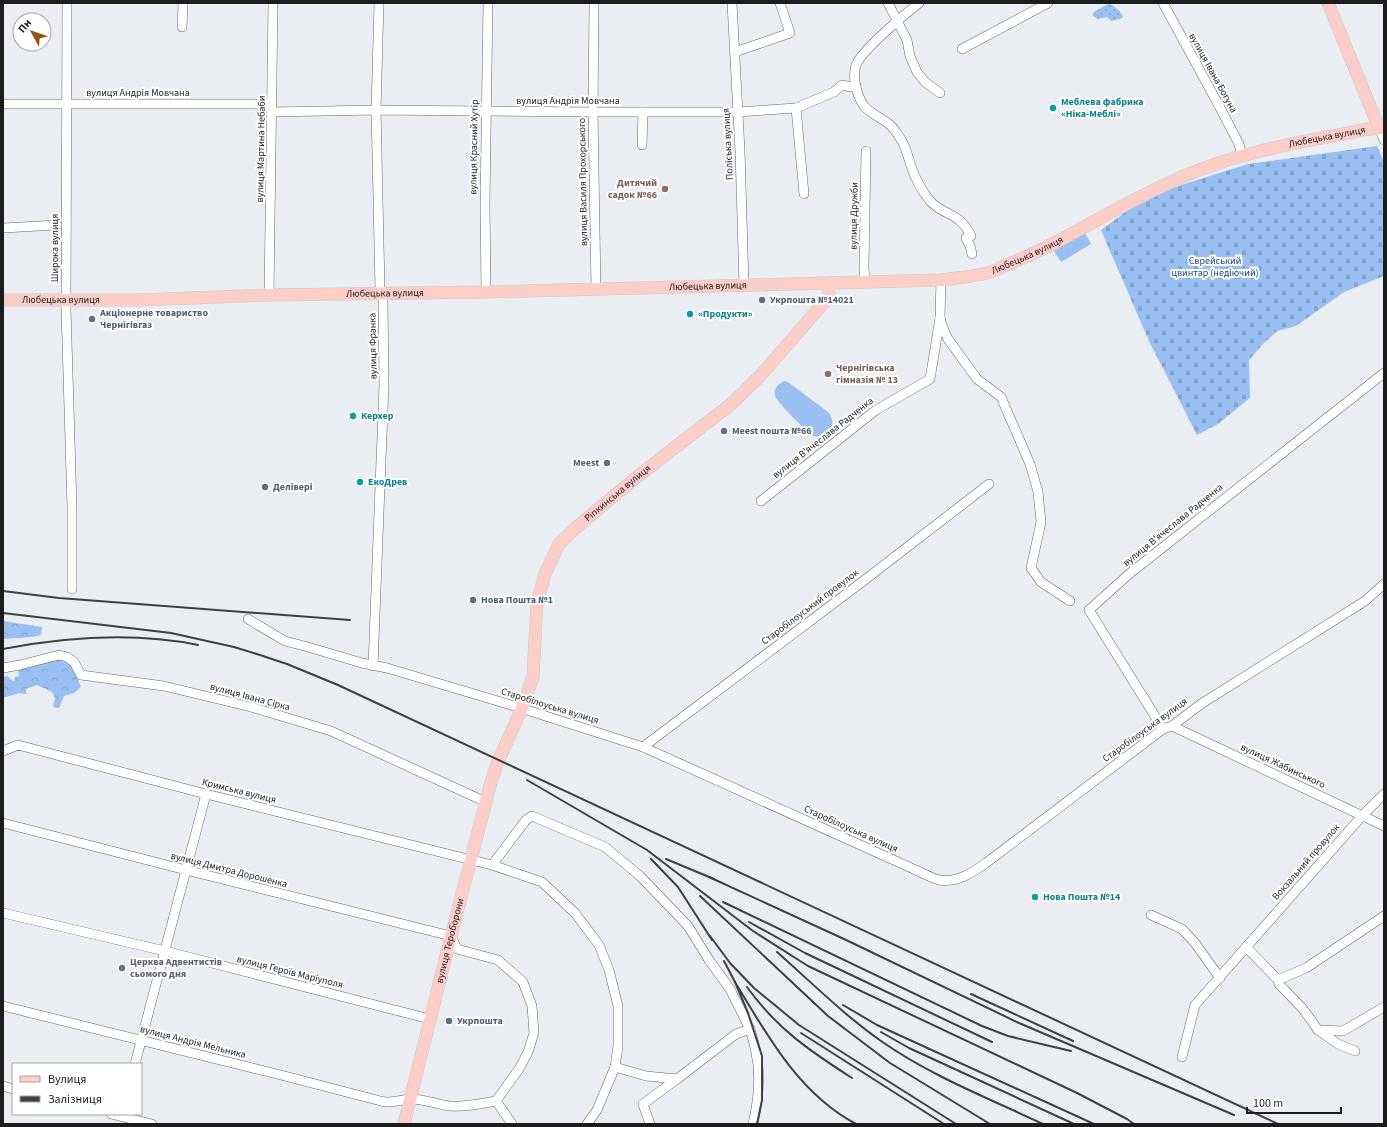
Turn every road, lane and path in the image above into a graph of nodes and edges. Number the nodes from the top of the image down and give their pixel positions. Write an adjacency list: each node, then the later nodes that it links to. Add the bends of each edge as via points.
1 (67, 3): 21 (street, Широка вулиця)
2 (183, 3): 15 (street)
3 (273, 3): 22 (street, вулиця Мартина Небаби)
4 (379, 3): 24 (street, вулиця Франка)
5 (488, 3): 25 (street, вулиця Красний Хутір)
6 (594, 3): 26 (street, вулиця Василя Прохорського)
7 (732, 3): 17 (street, Поліська вулиця)
8 (780, 3): 17 (street, via 790,33)
9 (888, 3): 14 (street)
10 (919, 3): 14 (street)
11 (1048, 3): 16 (street)
12 (1163, 3): 32 (street, вулиця Івана Богуна, via 1239,144)
13 (1328, 3): 29 (main road)
14 (897, 21): 18 (street, via 856,64); 19 (street, via 917,72)
15 (182, 26)
16 (962, 49)
17 (735, 52): 28 (street, Поліська вулиця)
18 (853, 87): 23 (street, вулиця Андрія Мовчана, via 842,84 834,92); 36 (street, via 866,108 889,124 902,140 911,167 927,196 940,209 962,221)
19 (940, 93)
20 (3, 104): 21 (street, вулиця Андрія Мовчана)
21 (66, 104): 22 (street, вулиця Андрія Мовчана); 46 (street, Широка вулиця)
22 (272, 108): 24 (street, вулиця Андрія Мовчана); 43 (street, вулиця Мартина Небаби)
23 (796, 108): 28 (street, вулиця Андрія Мовчана); 33 (street)
24 (376, 110): 25 (street, вулиця Андрія Мовчана); 44 (street, вулиця Франка, via 380,289)
25 (486, 112): 26 (street, вулиця Андрія Мовчана); 42 (street, вулиця Красний Хутір)
26 (593, 112): 27 (street, вулиця Андрія Мовчана); 41 (street, вулиця Василя Прохорського)
27 (643, 112): 28 (street, вулиця Андрія Мовчана); 30 (street)
28 (738, 112): 40 (street, Поліська вулиця)
29 (1382, 132): 32 (main road, Любецька вулиця, via 1278,146)
30 (642, 145)
31 (866, 151): 38 (street, вулиця Дружби)
32 (1242, 156): 37 (main road, Любецька вулиця, via 1182,177 1137,198 1049,246 996,270)
33 (804, 194)
34 (57, 225): 35 (street)
35 (3, 228)
36 (972, 254)
37 (941, 280): 38 (main road, Любецька вулиця); 47 (street, вулиця Вʼячеслава Радченка)
38 (865, 282): 39 (main road, Любецька вулиця)
39 (829, 283): 40 (main road, Любецька вулиця); 57 (main road, Ріпкинська вулиця, via 827,299 746,391 608,501 559,544 541,587 535,619 533,678)
40 (744, 285): 41 (main road, Любецька вулиця)
41 (596, 289): 42 (main road, Любецька вулиця)
42 (486, 292): 44 (main road, Любецька вулиця)
43 (268, 294): 44 (main road, Любецька вулиця); 46 (main road, Любецька вулиця)
44 (383, 294): 55 (street, вулиця Франка, via 384,384)
45 (3, 300): 46 (main road, Любецька вулиця)
46 (66, 301): 52 (street, Широка вулиця)
47 (940, 318): 50 (street, вулиця Вʼячеслава Радченка, via 930,379 876,410); 53 (street, вулиця Вʼячеслава Радченка, via 948,339 977,379 1001,397 1030,464 1038,492 1041,522 1031,568 1041,582)
48 (1384, 373): 58 (street, вулиця Вʼячеслава Радченка, via 1129,574 1089,610)
49 (989, 484): 59 (street, Старобілоуський провулок)
50 (761, 501)
51 (1384, 584): 58 (street, Старобілоуська вулиця, via 1366,601)
52 (72, 589)
53 (1070, 601)
54 (248, 619): 55 (street, Старобілоуська вулиця, via 285,641)
55 (373, 666): 57 (street, Старобілоуська вулиця)
56 (3, 668): 64 (street, вулиця Івана Сірка, via 59,655 74,662 81,675 164,686 251,708 331,732)
57 (522, 708): 59 (street, Старобілоуська вулиця); 61 (main road, Ріпкинська вулиця)
58 (1168, 727): 59 (street, Старобілоуська вулиця, via 986,863 954,880 938,880); 65 (street, вулиця Жабинського)
59 (643, 747)
60 (3, 751): 62 (street, Кримська вулиця, via 18,745)
61 (499, 759): 64 (main road, вулиця Тероборони)
62 (206, 794): 68 (street, Кримська вулиця); 70 (street)
63 (1384, 794): 65 (street, Вокзальний провулок)
64 (486, 802): 68 (main road, вулиця Тероборони)
65 (1362, 816): 67 (street, вулиця Жабинського); 75 (street, Вокзальний провулок)
66 (3, 823): 70 (street, вулиця Дмитра Дорошенка)
67 (1384, 826)
68 (470, 859): 69 (street, Кримська вулиця); 74 (main road, вулиця Тероборони)
69 (492, 865): 82 (street, via 526,820 532,816 605,847 640,876 688,926 730,990); 88 (street, Кримська вулиця, via 542,882 575,912 599,945 609,970 618,1006)
70 (186, 870): 74 (street, вулиця Дмитра Дорошенка); 76 (street)
71 (3, 913): 76 (street, вулиця Героїв Маріуполя)
72 (1151, 915): 77 (street, via 1182,929)
73 (1384, 916): 78 (street, via 1306,968)
74 (451, 936): 81 (main road, вулиця Тероборони); 91 (street, via 457,949 498,960 523,982 532,1006 534,1033 528,1052 520,1069)
75 (1246, 946): 77 (street, Вокзальний провулок); 78 (street)
76 (165, 951): 81 (street, вулиця Героїв Маріуполя); 84 (street)
77 (1220, 978): 86 (street, Вокзальний провулок, via 1195,1005)
78 (1279, 982): 83 (street)
79 (3, 1006): 84 (street, вулиця Андрія Мельника)
80 (1384, 1007): 83 (street, via 1343,1031)
81 (430, 1019): 90 (main road, вулиця Тероборони)
82 (750, 1029): 89 (street, via 736,1034); 98 (street, via 757,1054 758,1092)
83 (1318, 1030): 85 (street, via 1338,1044)
84 (141, 1040): 87 (street); 90 (street, вулиця Андрія Мельника, via 378,1101)
85 (1355, 1051)
86 (1182, 1057)
87 (135, 1063)
88 (615, 1068): 89 (street, via 646,1076); 96 (street, Кримська вулиця, via 597,1110)
89 (677, 1078): 97 (street, via 643,1104)
90 (410, 1099): 91 (street, вулиця Андрія Мельника, via 450,1106 473,1106); 94 (main road, вулиця Тероборони)
91 (496, 1101): 95 (street)
92 (122, 1115): 93 (street)
93 (152, 1124)
94 (404, 1124)
95 (512, 1124)
96 (587, 1124)
97 (650, 1124)
98 (753, 1124)

